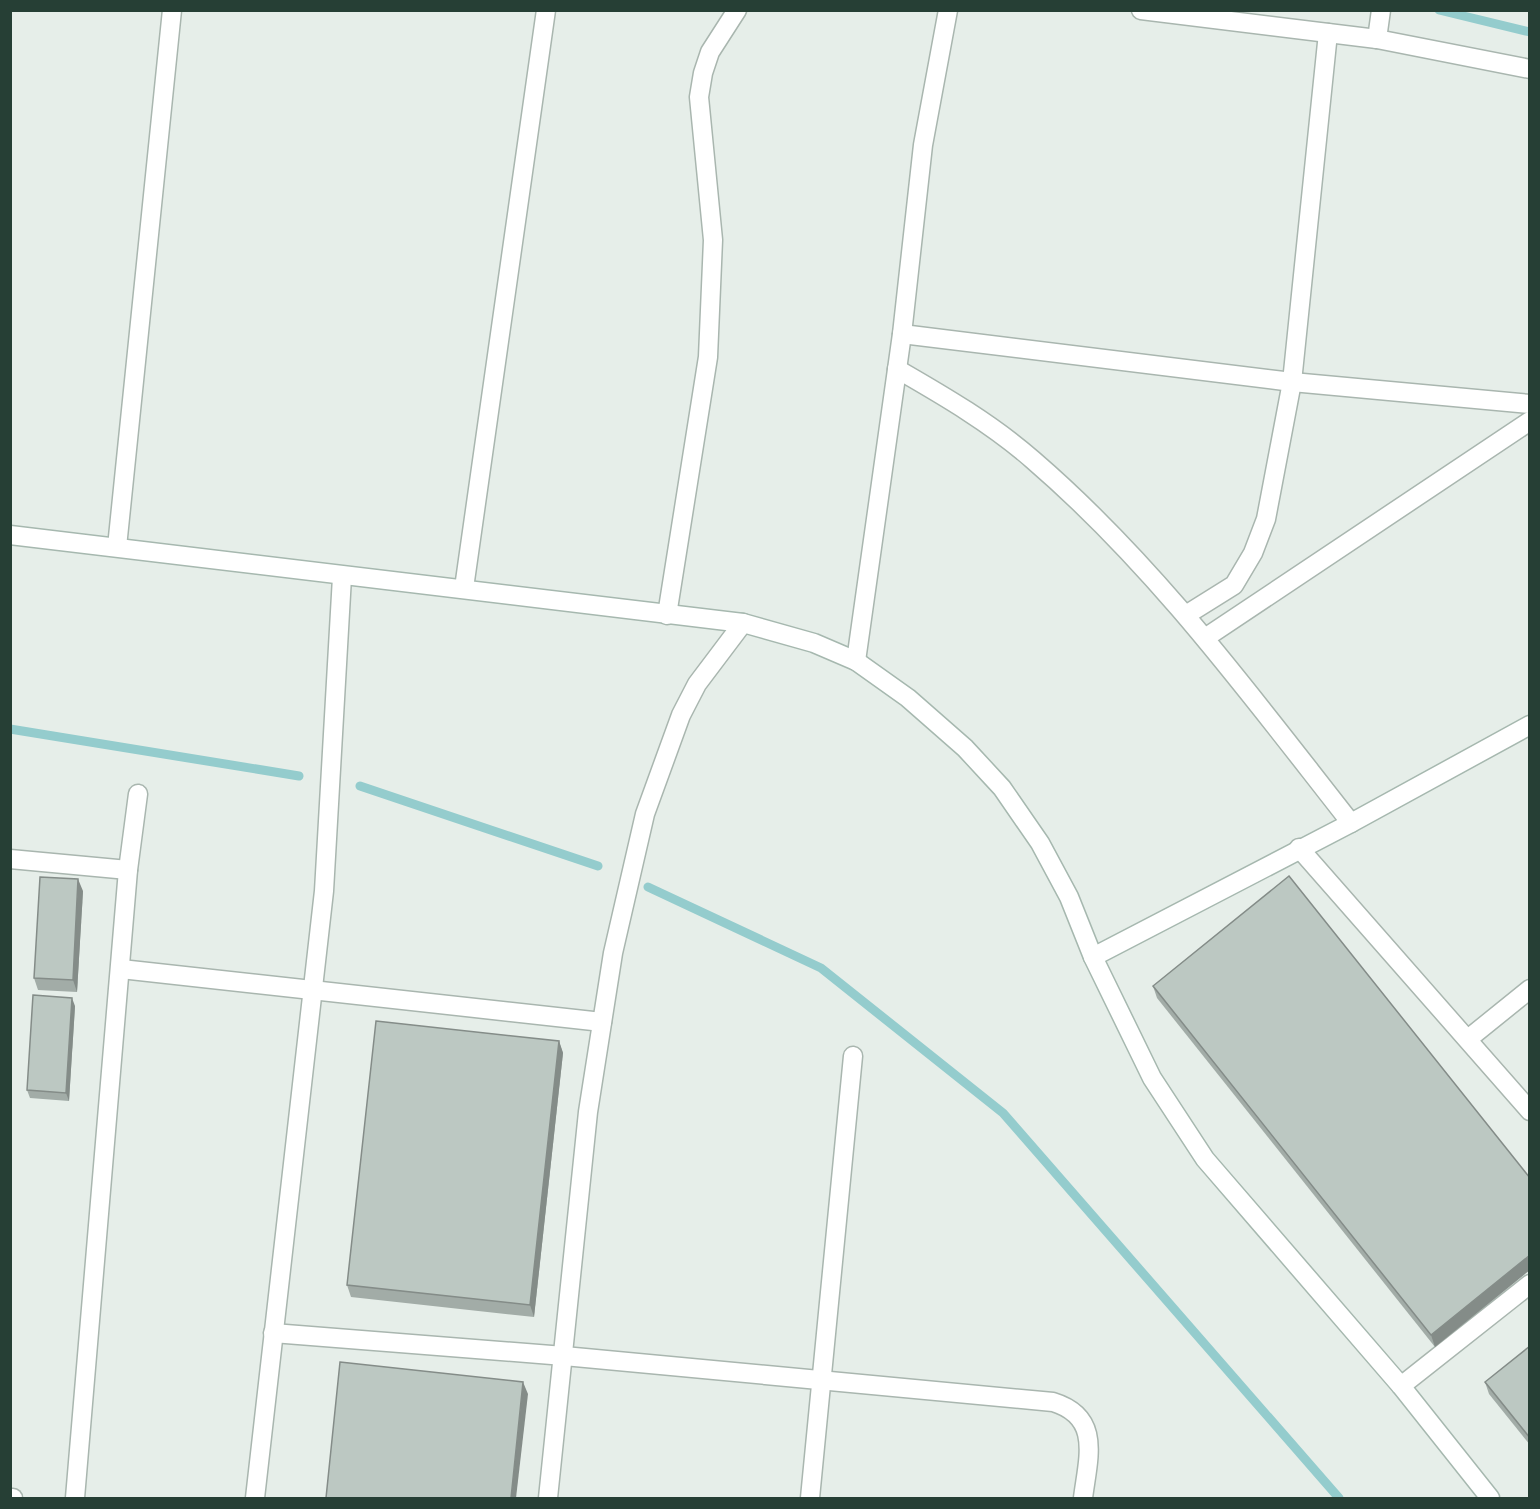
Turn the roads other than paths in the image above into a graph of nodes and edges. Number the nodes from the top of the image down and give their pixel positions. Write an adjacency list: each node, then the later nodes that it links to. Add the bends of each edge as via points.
1 (172, 10): 16 (street)
2 (546, 10): 18 (street)
3 (737, 10): 19 (street, via 710,52 699,97 712,240 708,357)
4 (948, 10): 10 (street, via 923,146)
5 (1141, 10): 7 (street)
6 (1381, 10): 8 (street)
7 (1328, 33): 8 (street); 12 (street)
8 (1377, 39): 9 (street)
9 (1530, 69)
10 (902, 334): 11 (street); 12 (street)
11 (897, 369): 20 (street, via 954,401 1033,459 1124,546); 23 (street)
12 (1292, 382): 13 (street); 20 (street, via 1266,519 1253,553 1234,585)
13 (1530, 404)
14 (1530, 421): 22 (street)
15 (10, 535): 16 (street)
16 (117, 547): 17 (street)
17 (342, 577): 18 (street); 33 (street, via 324,891)
18 (464, 588): 19 (street)
19 (667, 615): 21 (street)
20 (1186, 615): 22 (street)
21 (743, 623): 23 (street, via 814,643); 34 (street, via 697,684 681,715 645,814 613,953)
22 (1205, 638): 26 (street)
23 (856, 661): 30 (street, via 916,705 965,748 1002,788 1040,843 1069,897)
24 (1530, 725): 26 (street)
25 (138, 794): 29 (street)
26 (1351, 823): 27 (street)
27 (1299, 848): 30 (street); 35 (street)
28 (10, 859): 29 (street)
29 (128, 870): 31 (street)
30 (1093, 957): 42 (street, via 1152,1078 1205,1159)
31 (120, 969): 33 (street); 43 (street)
32 (1530, 988): 35 (street)
33 (314, 991): 34 (street); 39 (street)
34 (602, 1022): 40 (street, via 588,1112)
35 (1468, 1039): 37 (street)
36 (853, 1056): 41 (street)
37 (1530, 1111)
38 (1530, 1284): 42 (street)
39 (273, 1333): 40 (street); 44 (street)
40 (564, 1356): 41 (street); 45 (street)
41 (822, 1379): 46 (street); 47 (street, via 1053,1402 1068,1407 1080,1416 1089,1431)
42 (1401, 1386): 48 (street)
43 (75, 1498)
44 (255, 1498)
45 (548, 1498)
46 (810, 1498)
47 (1083, 1498)
48 (1490, 1498)

